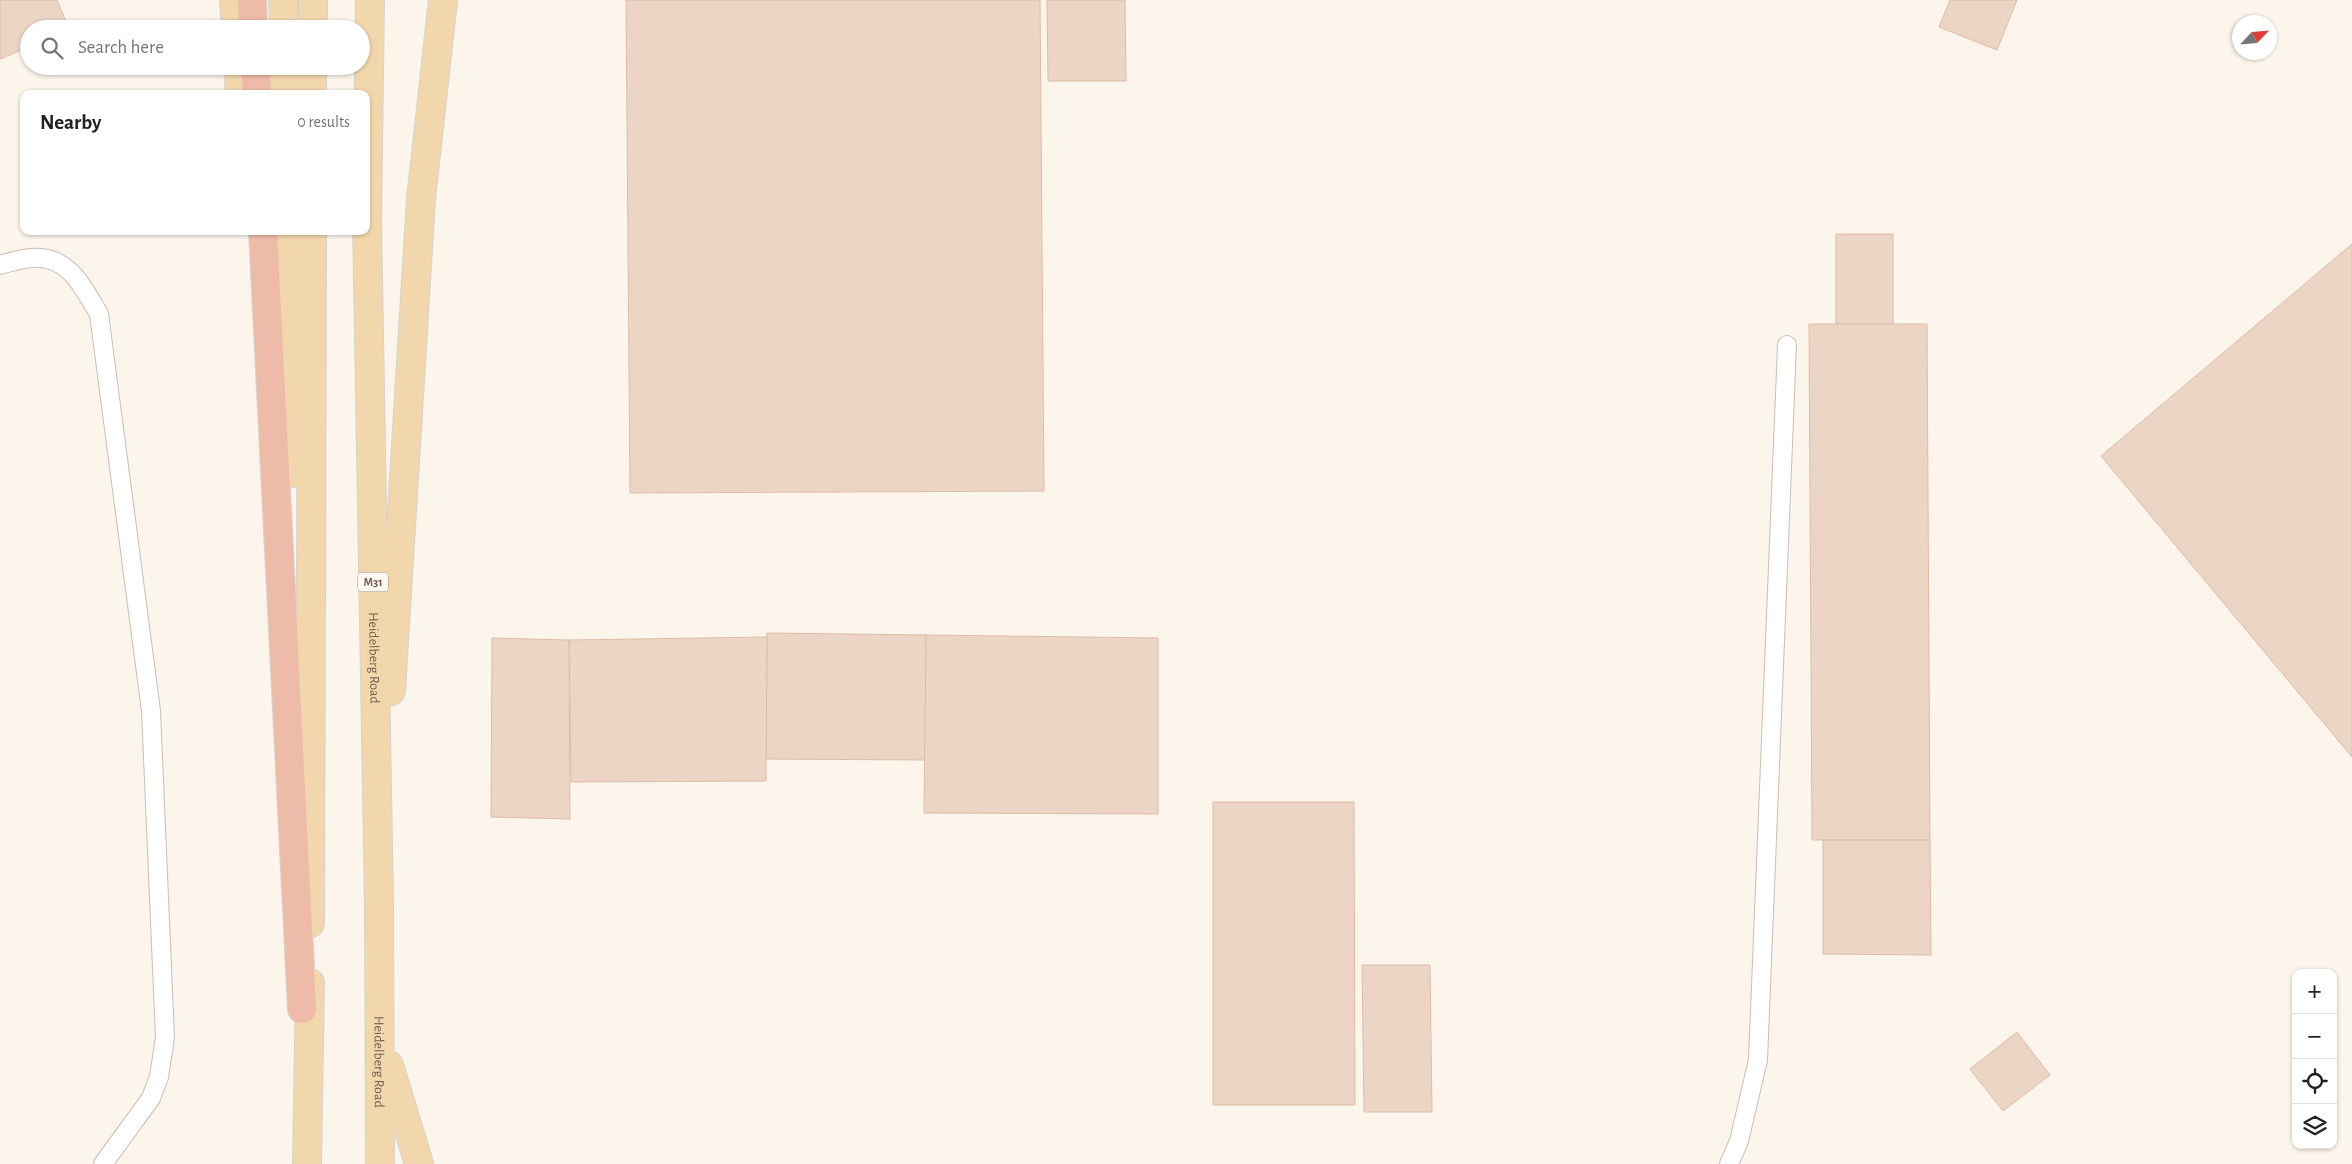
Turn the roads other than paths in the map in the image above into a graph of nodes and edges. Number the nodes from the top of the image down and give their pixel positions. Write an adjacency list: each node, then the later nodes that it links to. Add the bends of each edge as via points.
1 (234, 0): 7 (main road)
2 (252, 0): 8 (highway)
3 (283, 0): 9 (main road)
4 (313, 0): 10 (main road)
5 (370, 0): 11 (main road, Heidelberg Road / M31)
6 (443, 0): 29 (main road, via 421,199)
7 (235, 20)
8 (253, 20)
9 (284, 20)
10 (313, 20)
11 (370, 20)
12 (239, 75): 17 (main road)
13 (256, 75): 18 (highway)
14 (284, 75): 19 (main road)
15 (312, 75): 20 (main road)
16 (369, 75): 21 (main road, Heidelberg Road / M31)
17 (240, 90)
18 (257, 90)
19 (285, 90)
20 (312, 90)
21 (369, 90)
22 (250, 235): 30 (main road)
23 (263, 235): 30 (highway)
24 (288, 235): 30 (main road)
25 (312, 235): 32 (main road)
26 (367, 235): 29 (main road, Heidelberg Road / M31)
27 (0, 264): 33 (lane, via 32,258 62,263 81,283 99,314 151,711 165,1037 159,1077 151,1098)
28 (1787, 345): 37 (lane, via 1758,1060 1739,1141)
29 (379, 904): 31 (main road, Heidelberg Road / M31)
30 (302, 1009): 32 (main road)
31 (379, 1030): 35 (main road, Heidelberg Road / M31); 36 (main road)
32 (310, 1067): 34 (main road)
33 (103, 1164)
34 (307, 1164)
35 (380, 1164)
36 (419, 1164)
37 (1729, 1164)

